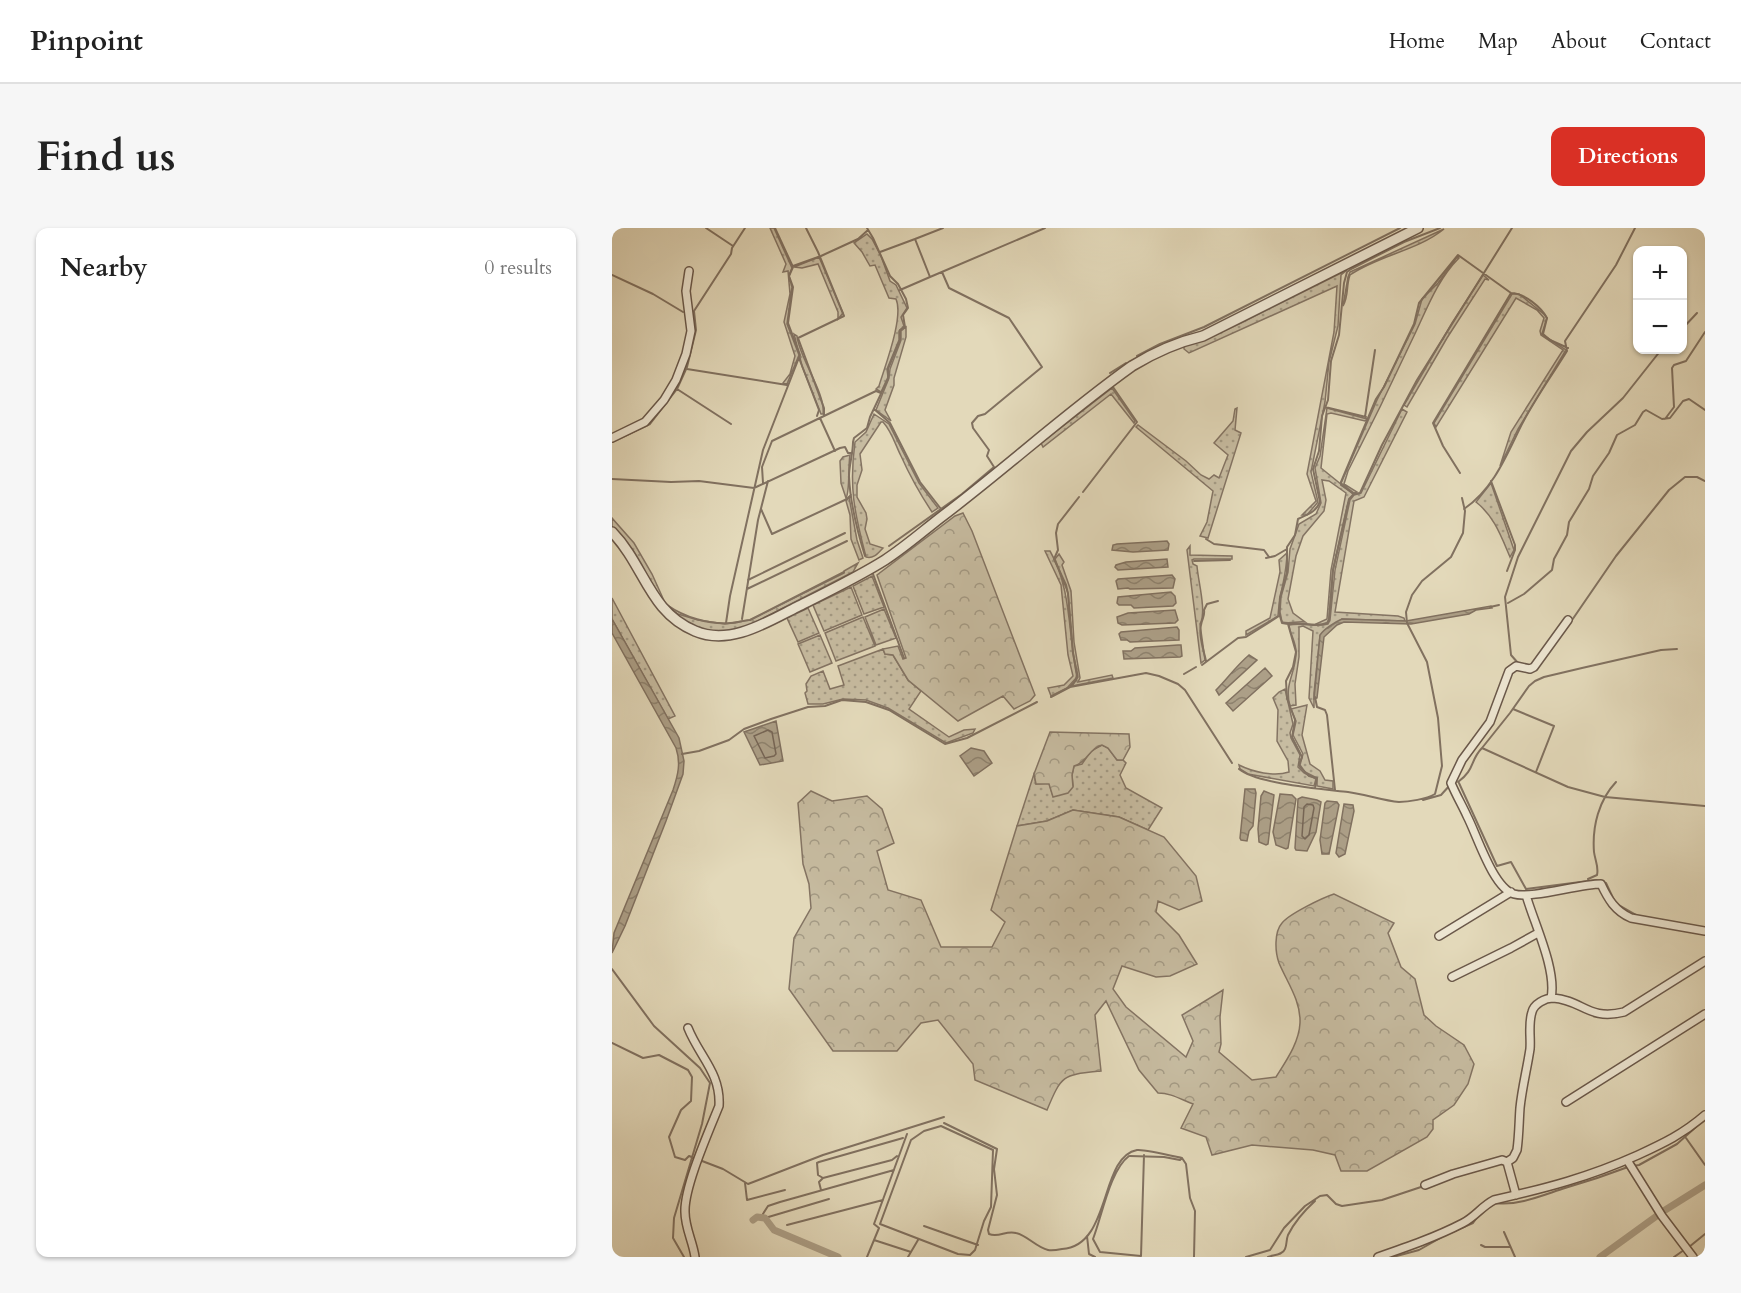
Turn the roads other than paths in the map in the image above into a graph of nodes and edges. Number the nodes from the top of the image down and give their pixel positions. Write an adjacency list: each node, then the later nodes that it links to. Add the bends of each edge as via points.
1 (1418, 228): 4 (street, via 1203,336 1132,366 885,560 748,630 709,635 678,622 658,603)
2 (688, 271): 3 (street, via 686,291 692,331 676,380 645,422)
3 (612, 438)
4 (612, 532)
5 (1569, 620): 6 (street, via 1533,667 1516,666 1509,671 1490,722 1462,760 1451,783 1499,881)
6 (1511, 892): 7 (street); 10 (street)
7 (1526, 895): 8 (street, via 1601,884 1620,913 1631,918); 9 (street)
8 (1705, 930)
9 (1538, 933): 12 (street); 13 (street, via 1551,974)
10 (1439, 936)
11 (1705, 961): 13 (street, via 1623,1012 1609,1016)
12 (1452, 977)
13 (1551, 998): 19 (street, via 1539,1002 1532,1010 1517,1150)
14 (1705, 1014): 16 (street)
15 (688, 1028): 22 (street, via 710,1065 720,1095 685,1209)
16 (1566, 1102)
17 (1705, 1115): 18 (street, via 1684,1133)
18 (1627, 1160): 21 (street, via 1565,1184); 24 (street)
19 (1507, 1162): 20 (street, via 1496,1161); 21 (street)
20 (1425, 1185)
21 (1516, 1195): 23 (street, via 1494,1200 1463,1223)
22 (695, 1257)
23 (1378, 1257)
24 (1693, 1257)

